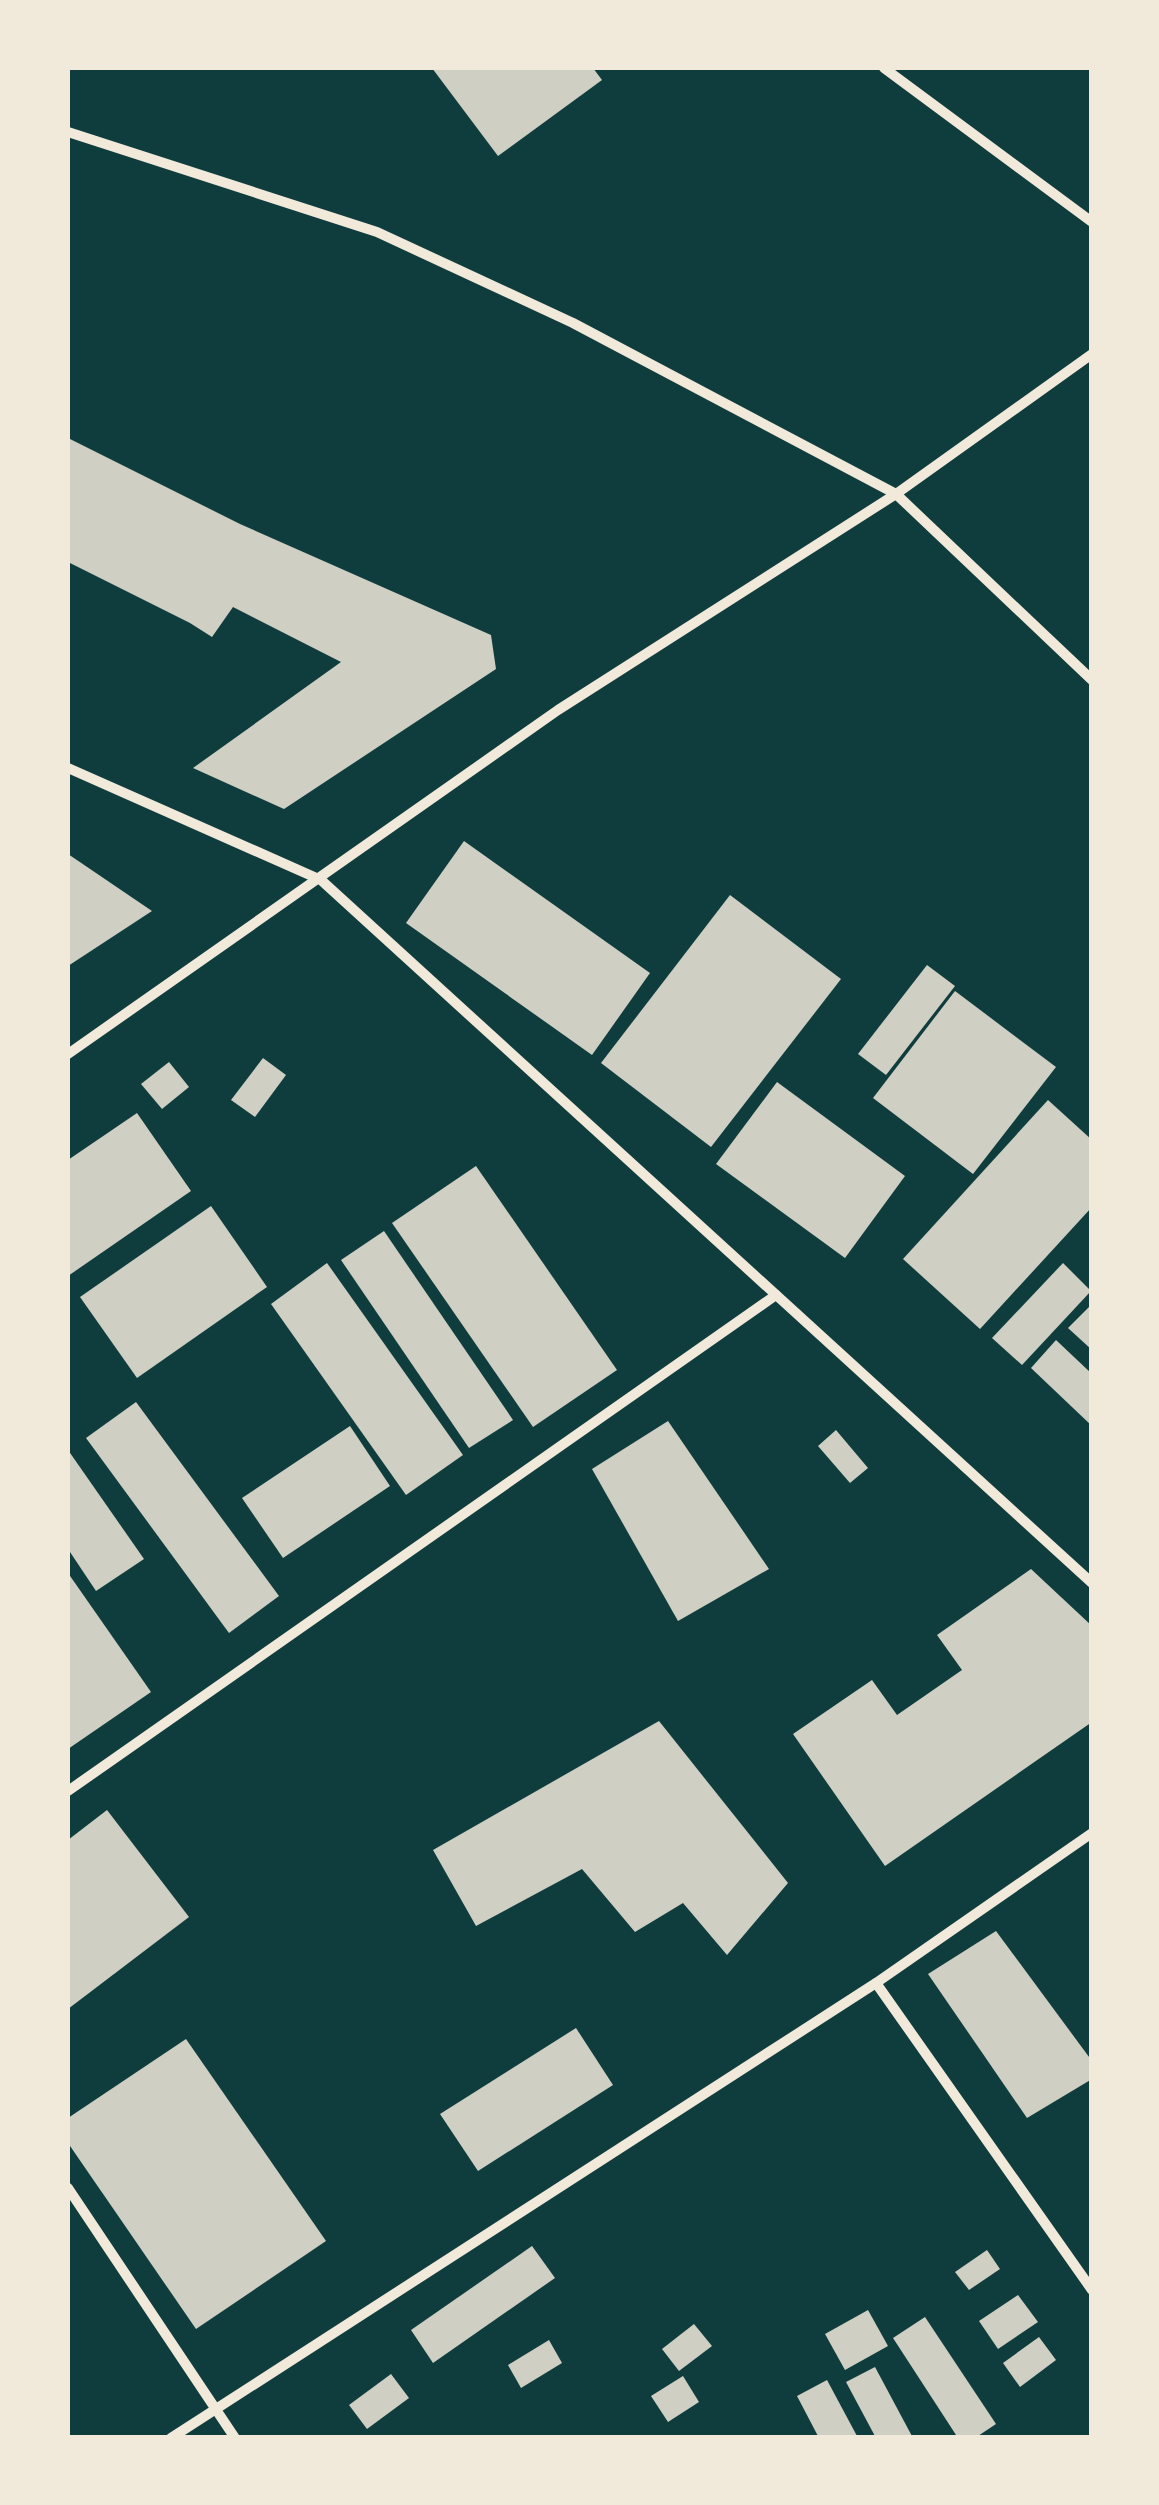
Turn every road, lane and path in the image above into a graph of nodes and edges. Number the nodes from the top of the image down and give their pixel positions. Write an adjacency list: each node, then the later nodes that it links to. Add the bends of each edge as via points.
1 (884, 68): 3 (street)
2 (68, 132): 5 (street, via 377,232 573,323)
3 (1092, 222)
4 (1092, 354): 5 (street)
5 (896, 494): 6 (street); 8 (street, via 558,710)
6 (1092, 680)
7 (68, 768): 8 (street)
8 (321, 880): 9 (street); 10 (street)
9 (68, 1054)
10 (776, 1295): 11 (street); 12 (street)
11 (1092, 1583)
12 (68, 1791)
13 (1092, 1833): 14 (street)
14 (876, 1983): 16 (street); 17 (street)
15 (68, 2188): 17 (street)
16 (1092, 2290)
17 (215, 2409): 18 (street); 19 (street)
18 (171, 2438)
19 (235, 2438)

